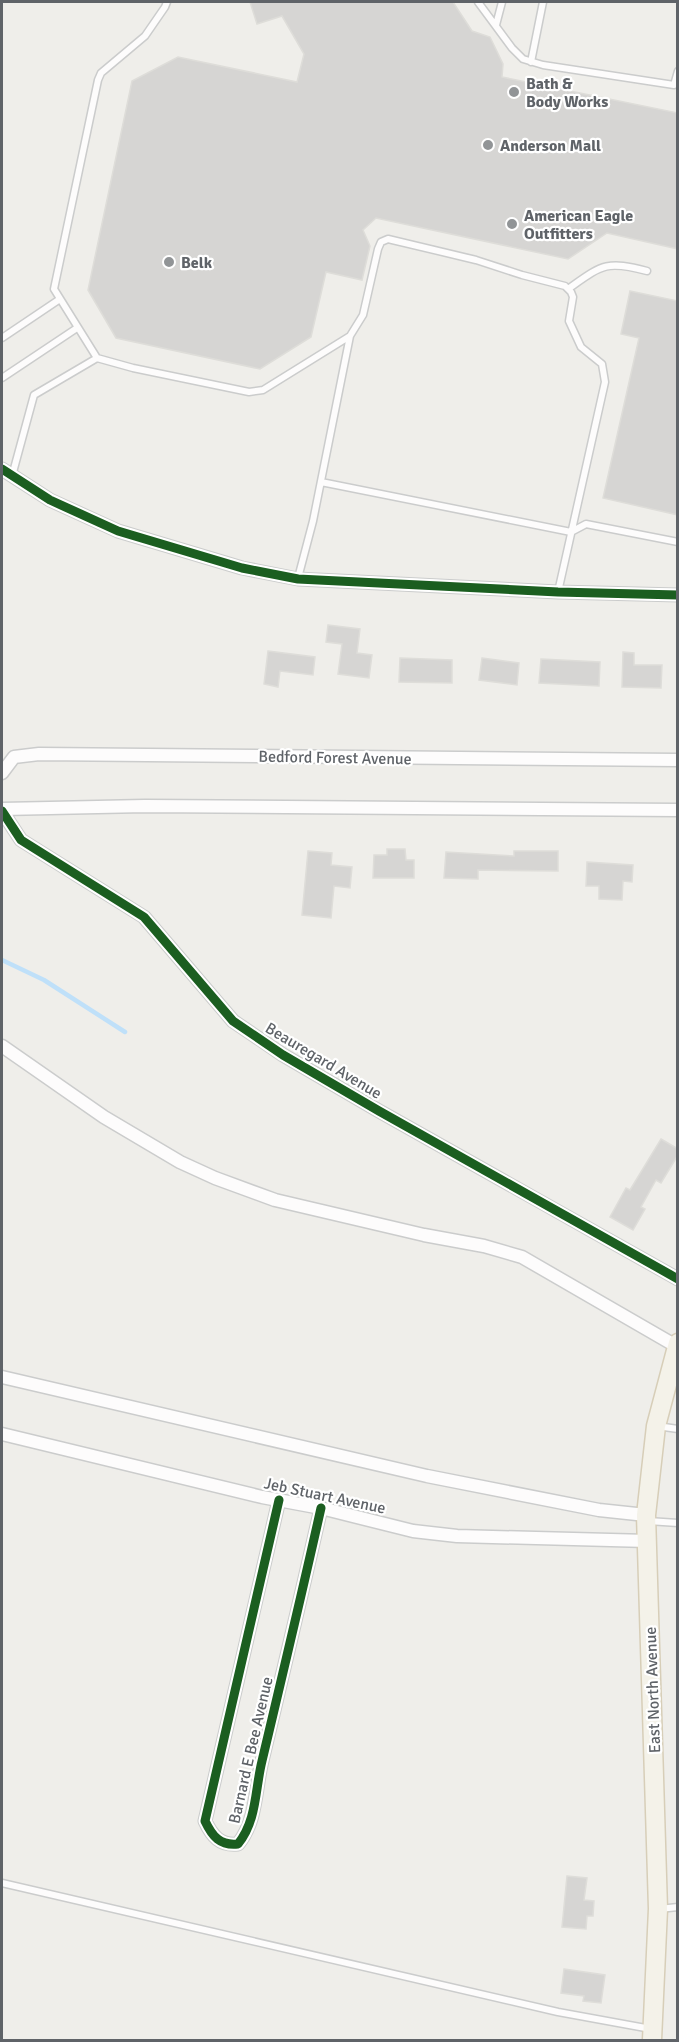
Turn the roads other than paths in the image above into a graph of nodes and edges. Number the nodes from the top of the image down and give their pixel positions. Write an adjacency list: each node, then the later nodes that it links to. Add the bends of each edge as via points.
1 (167, 2): 10 (lane, via 145,36 101,73 98,80 56,275 54,289)
2 (478, 2): 5 (lane)
3 (502, 2): 5 (lane)
4 (543, 2): 6 (lane)
5 (496, 25): 6 (lane, via 512,48)
6 (531, 62): 7 (lane, via 674,85)
7 (678, 71)
8 (647, 271): 9 (lane, via 624,265 604,266)
9 (568, 289): 12 (lane, via 476,260 388,239 378,249 363,315); 18 (lane, via 573,297 570,321 581,347 602,364 605,382)
10 (60, 299): 11 (lane); 13 (lane)
11 (77, 328): 14 (lane); 15 (lane)
12 (350, 336): 14 (lane, via 263,390 249,392); 17 (lane)
13 (2, 338)
14 (97, 358): 16 (lane, via 34,395)
15 (2, 378)
16 (7, 473): 20 (street, via 50,500 118,531 242,568)
17 (321, 482): 18 (lane); 20 (lane)
18 (571, 532): 19 (lane, via 586,524); 21 (lane)
19 (678, 542)
20 (298, 579): 21 (street)
21 (558, 592): 22 (street)
22 (678, 595)
23 (678, 760): 24 (street, Bedford Forest Avenue, via 39,754 14,757)
24 (2, 773)
25 (2, 810): 26 (street, via 181,806); 28 (street, Beauregard Avenue, via 21,840 144,917 233,1021 379,1111)
26 (678, 810)
27 (2, 1046): 29 (street, via 104,1117 215,1178 275,1200 522,1257)
28 (678, 1279)
29 (677, 1345): 31 (main road, East North Avenue)
30 (2, 1377): 36 (street, via 427,1476)
31 (656, 1426): 32 (lane); 36 (main road, East North Avenue)
32 (678, 1429)
33 (2, 1434): 34 (street, Jeb Stuart Avenue)
34 (279, 1500): 35 (street, Jeb Stuart Avenue); 35 (street, Barnard E Bee Avenue, via 205,1821 212,1835 229,1845 238,1844 245,1836 251,1819)
35 (321, 1508): 38 (street, Jeb Stuart Avenue, via 413,1531 457,1536)
36 (646, 1518): 37 (lane); 38 (main road, East North Avenue)
37 (678, 1523)
38 (648, 1541): 41 (main road, East North Avenue)
39 (2, 1883): 42 (lane)
40 (678, 1907): 41 (lane)
41 (658, 1909): 42 (main road, East North Avenue)
42 (652, 2035)

